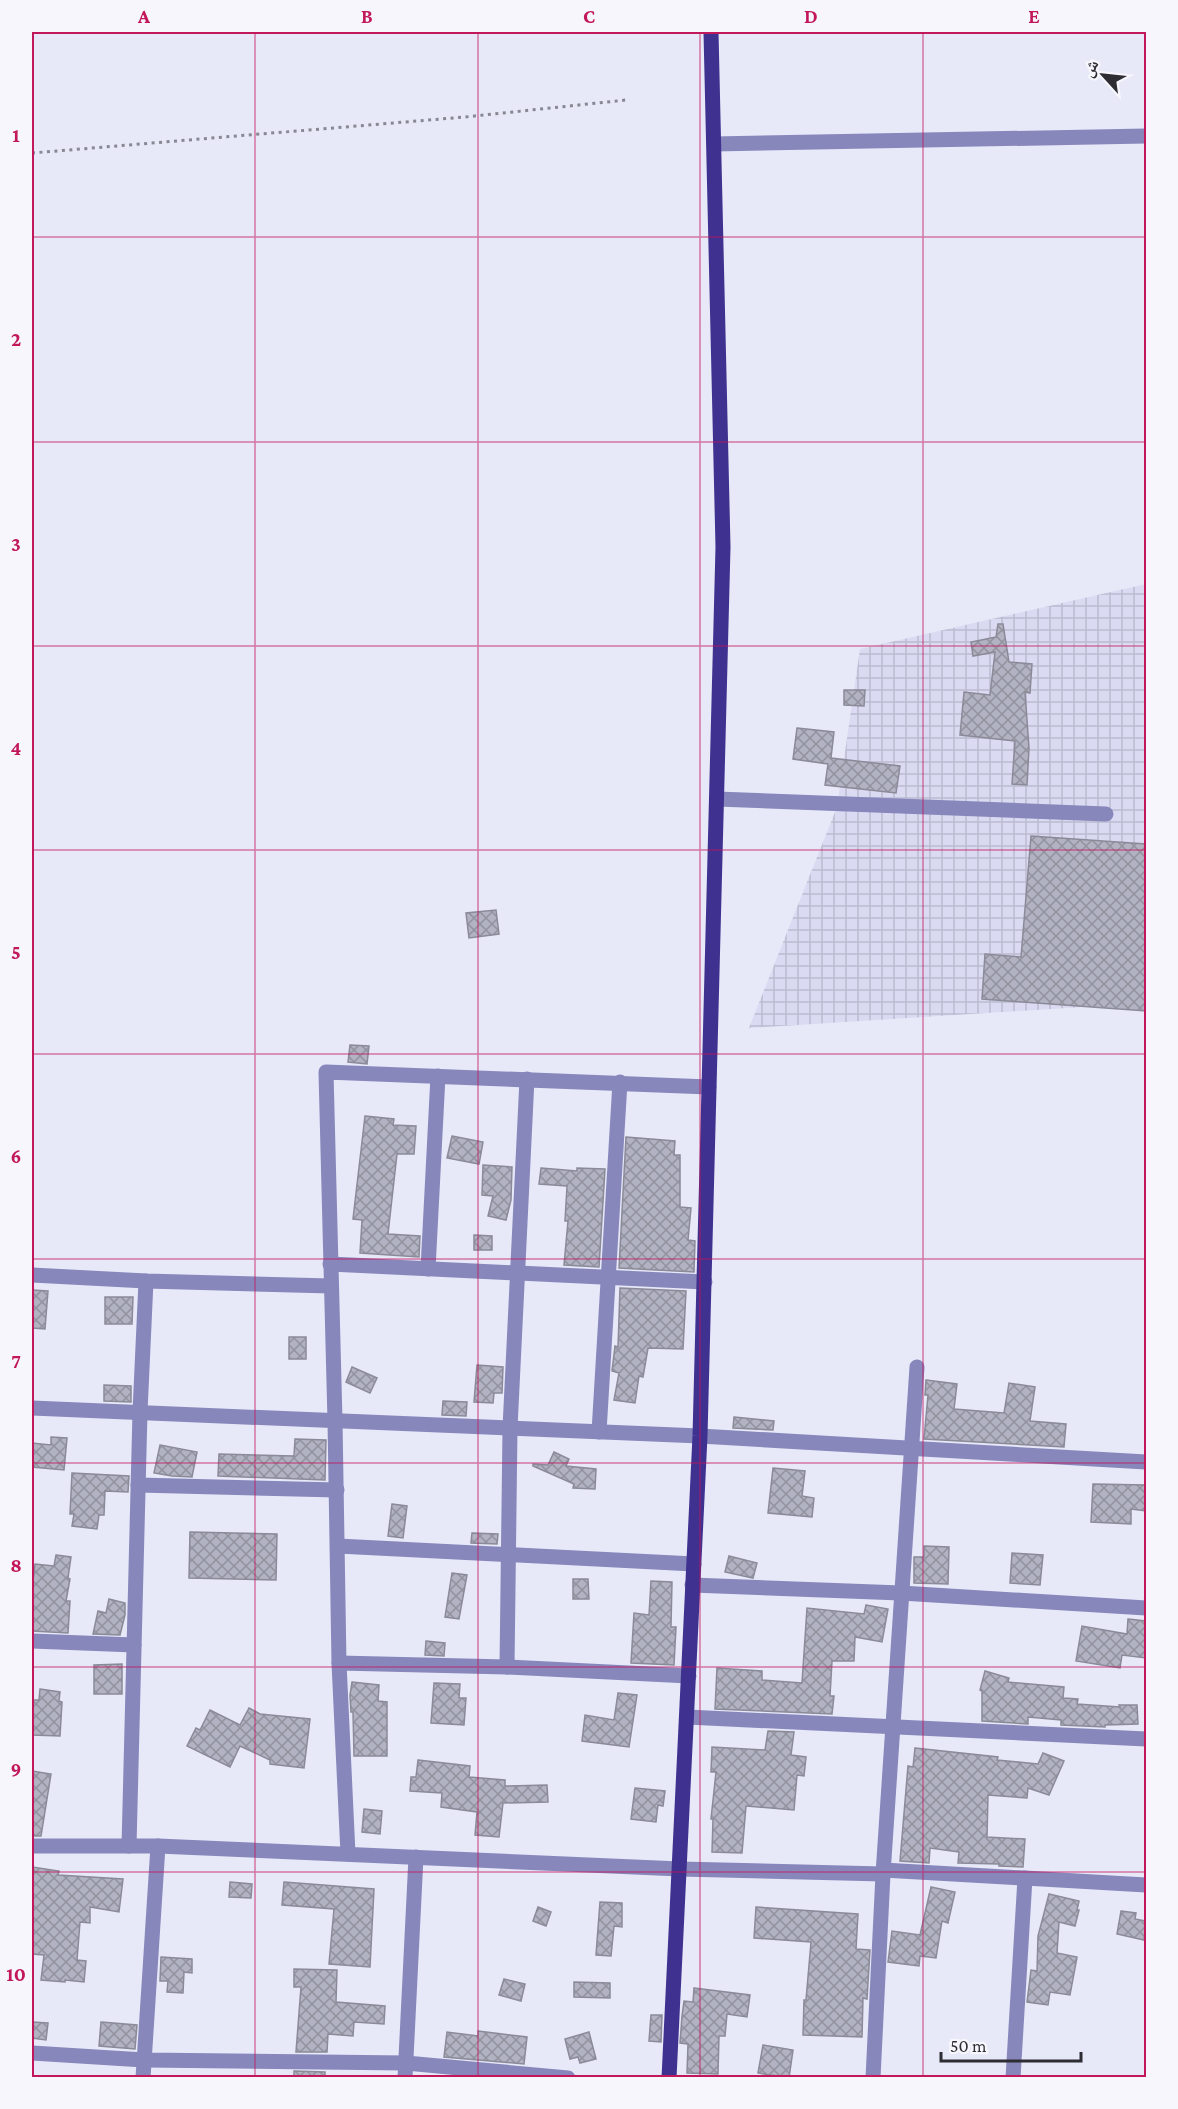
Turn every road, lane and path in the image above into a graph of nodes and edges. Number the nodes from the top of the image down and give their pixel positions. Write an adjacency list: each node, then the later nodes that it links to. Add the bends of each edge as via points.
1 (711, 32): 4 (main road)
2 (626, 100): 5 (path)
3 (1146, 135): 4 (street)
4 (714, 144): 6 (main road, via 723,547)
5 (32, 153)
6 (717, 799): 7 (street); 11 (main road)
7 (1106, 814)
8 (438, 1076): 9 (street); 12 (street, via 326,1072); 13 (street)
9 (527, 1079): 10 (street); 14 (street)
10 (620, 1082): 11 (street); 16 (street)
11 (709, 1087): 18 (main road)
12 (330, 1264): 13 (street); 19 (street)
13 (428, 1269): 14 (street)
14 (518, 1273): 16 (street); 24 (street)
15 (32, 1275): 17 (street)
16 (609, 1277): 18 (street); 25 (street)
17 (146, 1281): 19 (street); 22 (street)
18 (705, 1282): 26 (main road)
19 (331, 1286): 23 (street)
20 (917, 1367): 27 (street)
21 (32, 1408): 22 (street)
22 (140, 1413): 23 (street); 29 (street)
23 (335, 1421): 24 (street); 30 (street)
24 (510, 1428): 25 (street); 32 (street)
25 (599, 1432): 26 (street)
26 (700, 1436): 27 (street); 33 (main road)
27 (912, 1448): 28 (street); 35 (street)
28 (1146, 1462)
29 (138, 1485): 30 (street); 38 (street)
30 (337, 1490): 31 (street)
31 (338, 1546): 32 (street); 39 (street)
32 (508, 1554): 33 (street); 40 (street)
33 (694, 1564): 34 (main road)
34 (692, 1585): 35 (street); 41 (main road)
35 (901, 1593): 36 (street); 43 (street)
36 (1146, 1608)
37 (32, 1641): 38 (street)
38 (134, 1645): 46 (street)
39 (339, 1663): 40 (street); 48 (street)
40 (507, 1667): 41 (street)
41 (689, 1676): 42 (main road)
42 (687, 1717): 43 (street); 50 (main road)
43 (893, 1726): 44 (street); 51 (street)
44 (1146, 1739)
45 (32, 1846): 46 (street)
46 (129, 1846): 47 (street)
47 (158, 1846): 48 (street); 55 (street)
48 (348, 1854): 49 (street)
49 (416, 1857): 50 (street); 56 (street)
50 (680, 1869): 51 (street); 59 (main road)
51 (883, 1872): 52 (street); 60 (street)
52 (1025, 1878): 53 (street); 61 (street)
53 (1146, 1885)
54 (32, 2053): 55 (street)
55 (144, 2060): 56 (street); 57 (street)
56 (405, 2070): 58 (street)
57 (143, 2078)
58 (568, 2078)
59 (669, 2078)
60 (873, 2078)
61 (1013, 2078)

